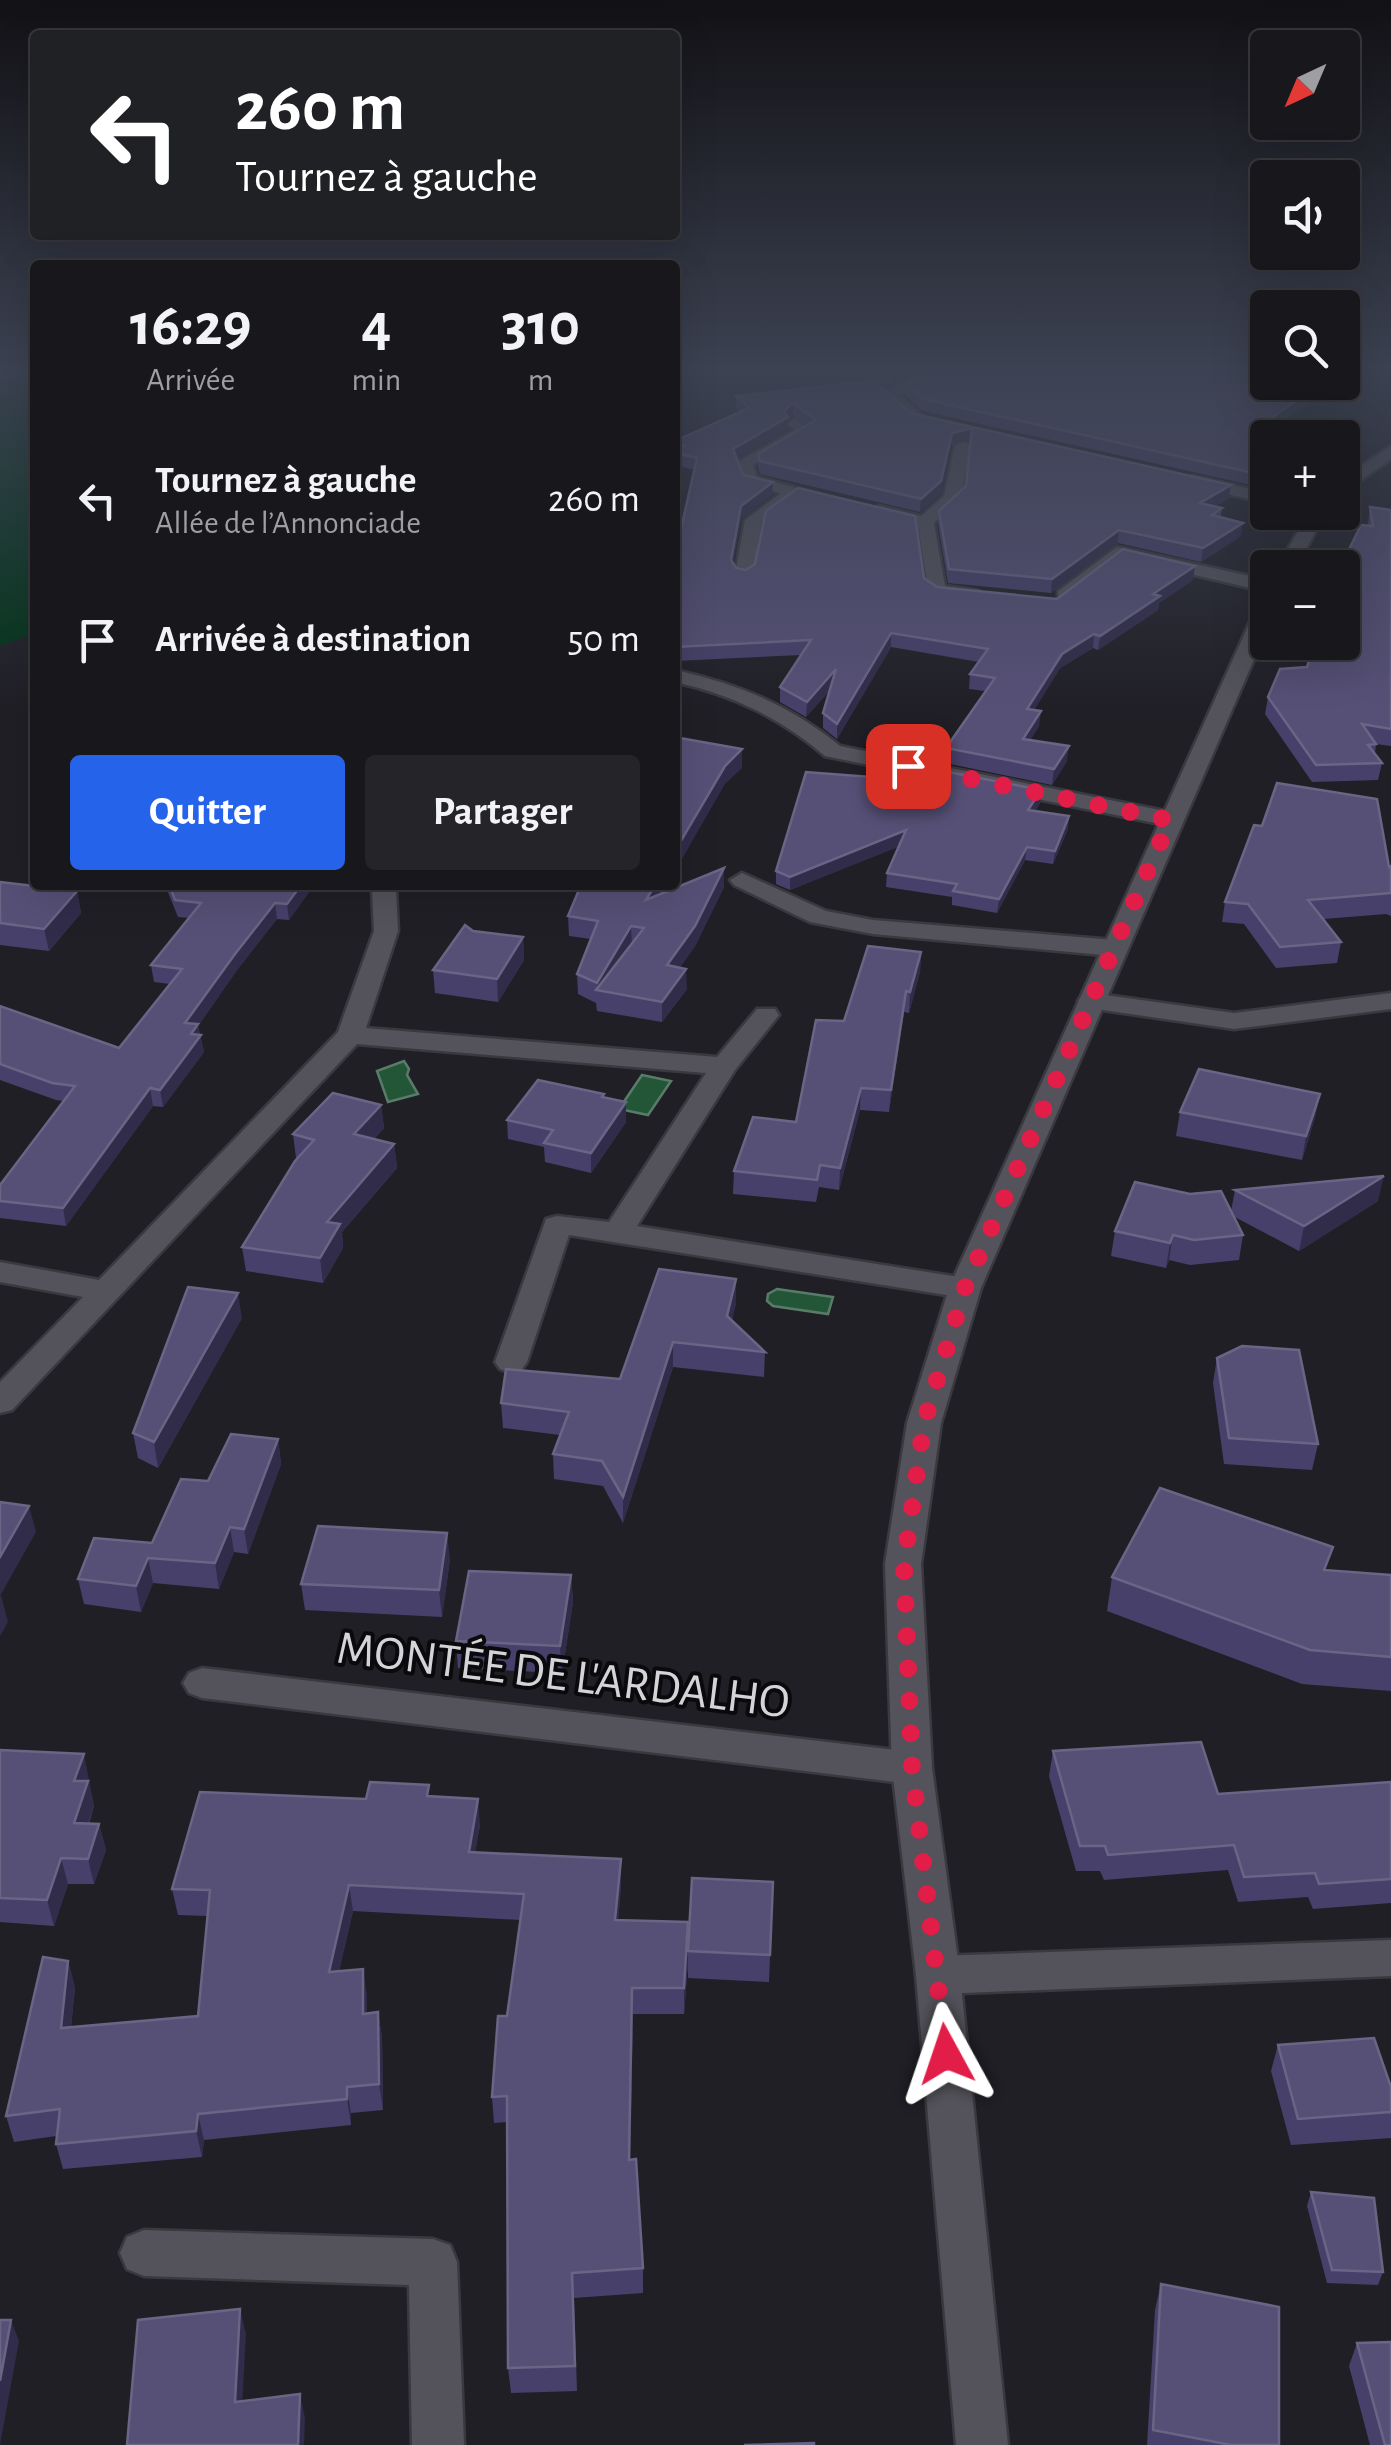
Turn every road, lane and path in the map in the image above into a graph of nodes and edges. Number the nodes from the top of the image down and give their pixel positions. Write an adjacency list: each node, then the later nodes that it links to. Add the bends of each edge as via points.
1 (762, 483): 4 (street)
2 (956, 483): 6 (street, via 952,498)
3 (1205, 483): 5 (street)
4 (794, 491): 6 (street); 7 (street, via 754,520)
5 (1250, 494)
6 (925, 522): 9 (street, via 936,591)
7 (744, 574)
8 (1250, 582): 10 (street, via 1117,552 1056,603)
9 (987, 596)
10 (1039, 601)
11 (1250, 644): 13 (street)
12 (680, 677): 13 (street, via 725,686 796,718 833,751)
13 (1170, 820): 16 (street)
14 (742, 880): 16 (street, via 819,917 873,928)
15 (384, 890): 20 (street, via 386,931)
16 (1114, 948): 17 (street)
17 (1090, 1001): 18 (street, via 1234,1021); 24 (street)
18 (1391, 1001)
19 (766, 1015): 21 (street)
20 (350, 1036): 21 (street); 25 (street)
21 (724, 1066): 22 (street)
22 (618, 1232): 24 (street); 26 (street, via 557,1225)
23 (0, 1272): 25 (street)
24 (965, 1288): 29 (street, via 924,1423 904,1564)
25 (106, 1291): 27 (street)
26 (511, 1362)
27 (0, 1402)
28 (202, 1683): 29 (street, MONTÉE DE L'ARDALHO)
29 (912, 1768): 31 (street)
30 (1391, 1958): 31 (street)
31 (938, 1976): 34 (street)
32 (144, 2253): 33 (street, via 434,2262)
33 (438, 2445)
34 (982, 2445)

